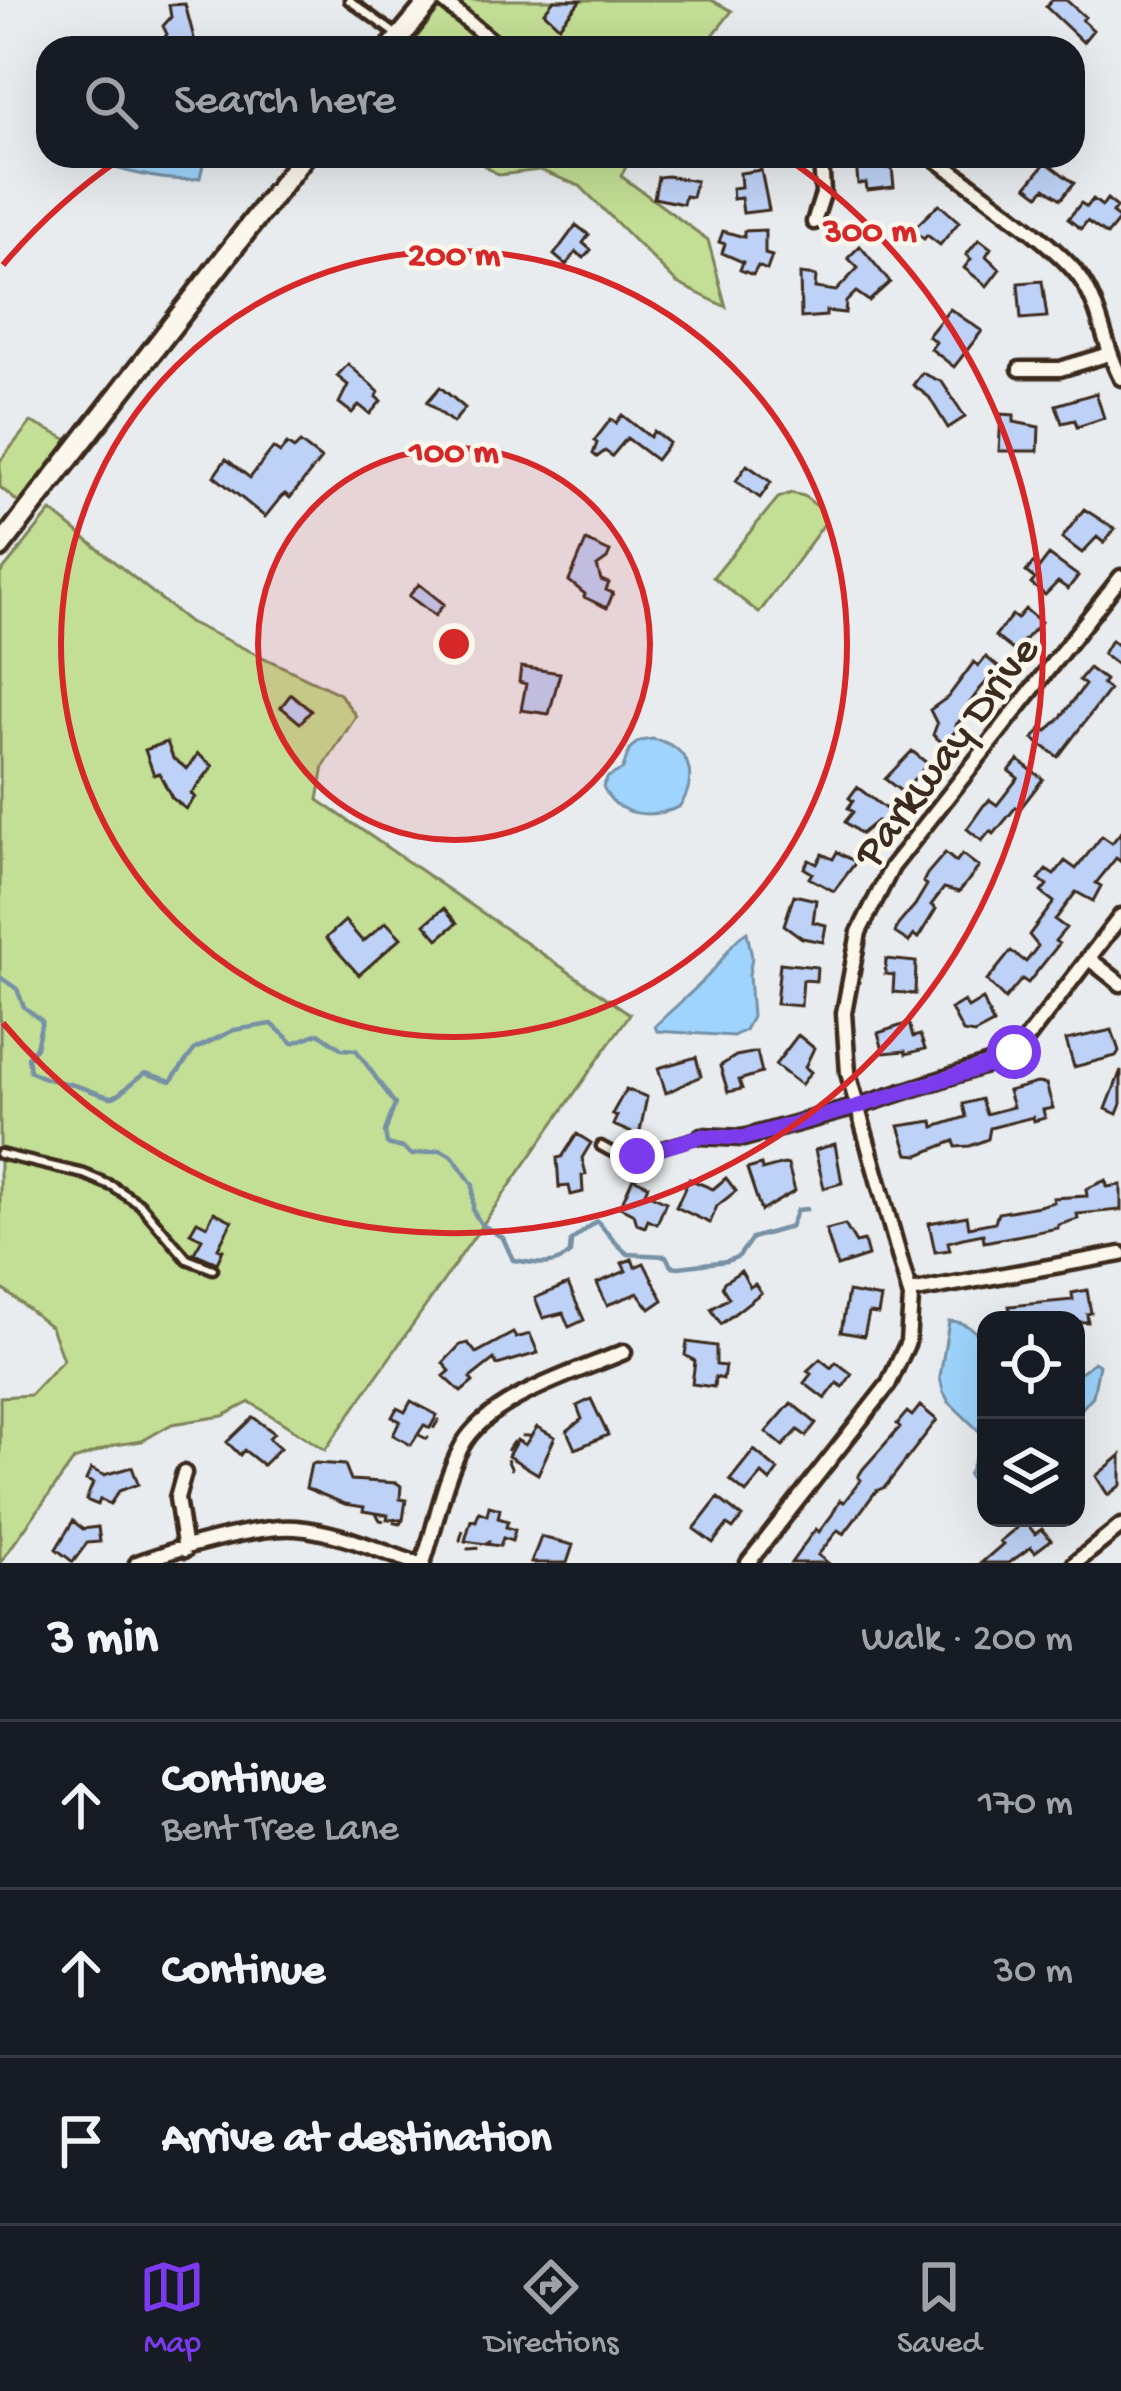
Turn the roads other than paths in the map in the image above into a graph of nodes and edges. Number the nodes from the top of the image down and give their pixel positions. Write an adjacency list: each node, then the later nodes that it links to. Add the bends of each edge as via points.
1 (349, 0): 4 (lane)
2 (431, 0): 5 (main road)
3 (442, 0): 6 (street)
4 (388, 36)
5 (401, 36)
6 (486, 36)
7 (295, 168): 14 (main road)
8 (822, 168): 10 (street)
9 (947, 168): 11 (street, via 1066,262 1095,305)
10 (814, 222)
11 (1109, 354): 12 (street, via 1060,369); 13 (street)
12 (1019, 369)
13 (1121, 378)
14 (0, 547)
15 (1121, 577): 19 (street, Parkway Drive, via 880,886 848,982 845,1046)
16 (1121, 916): 17 (street)
17 (1088, 958): 18 (street); 19 (street, via 1004,1059)
18 (1121, 984)
19 (856, 1107): 20 (street, via 743,1138); 25 (street, Parkway Drive)
20 (701, 1136): 21 (lane, via 623,1158)
21 (601, 1146)
22 (0, 1154): 24 (lane, via 112,1186 140,1204 188,1259)
23 (1121, 1254): 25 (street)
24 (212, 1269)
25 (910, 1292): 32 (street, Parkway Drive, via 911,1328 896,1372)
26 (624, 1352): 31 (street, via 500,1407 475,1427)
27 (184, 1473): 29 (street, via 177,1498)
28 (1121, 1526): 33 (street)
29 (185, 1550): 30 (street); 31 (street, via 295,1527)
30 (137, 1563)
31 (419, 1563)
32 (748, 1563)
33 (1075, 1563)

